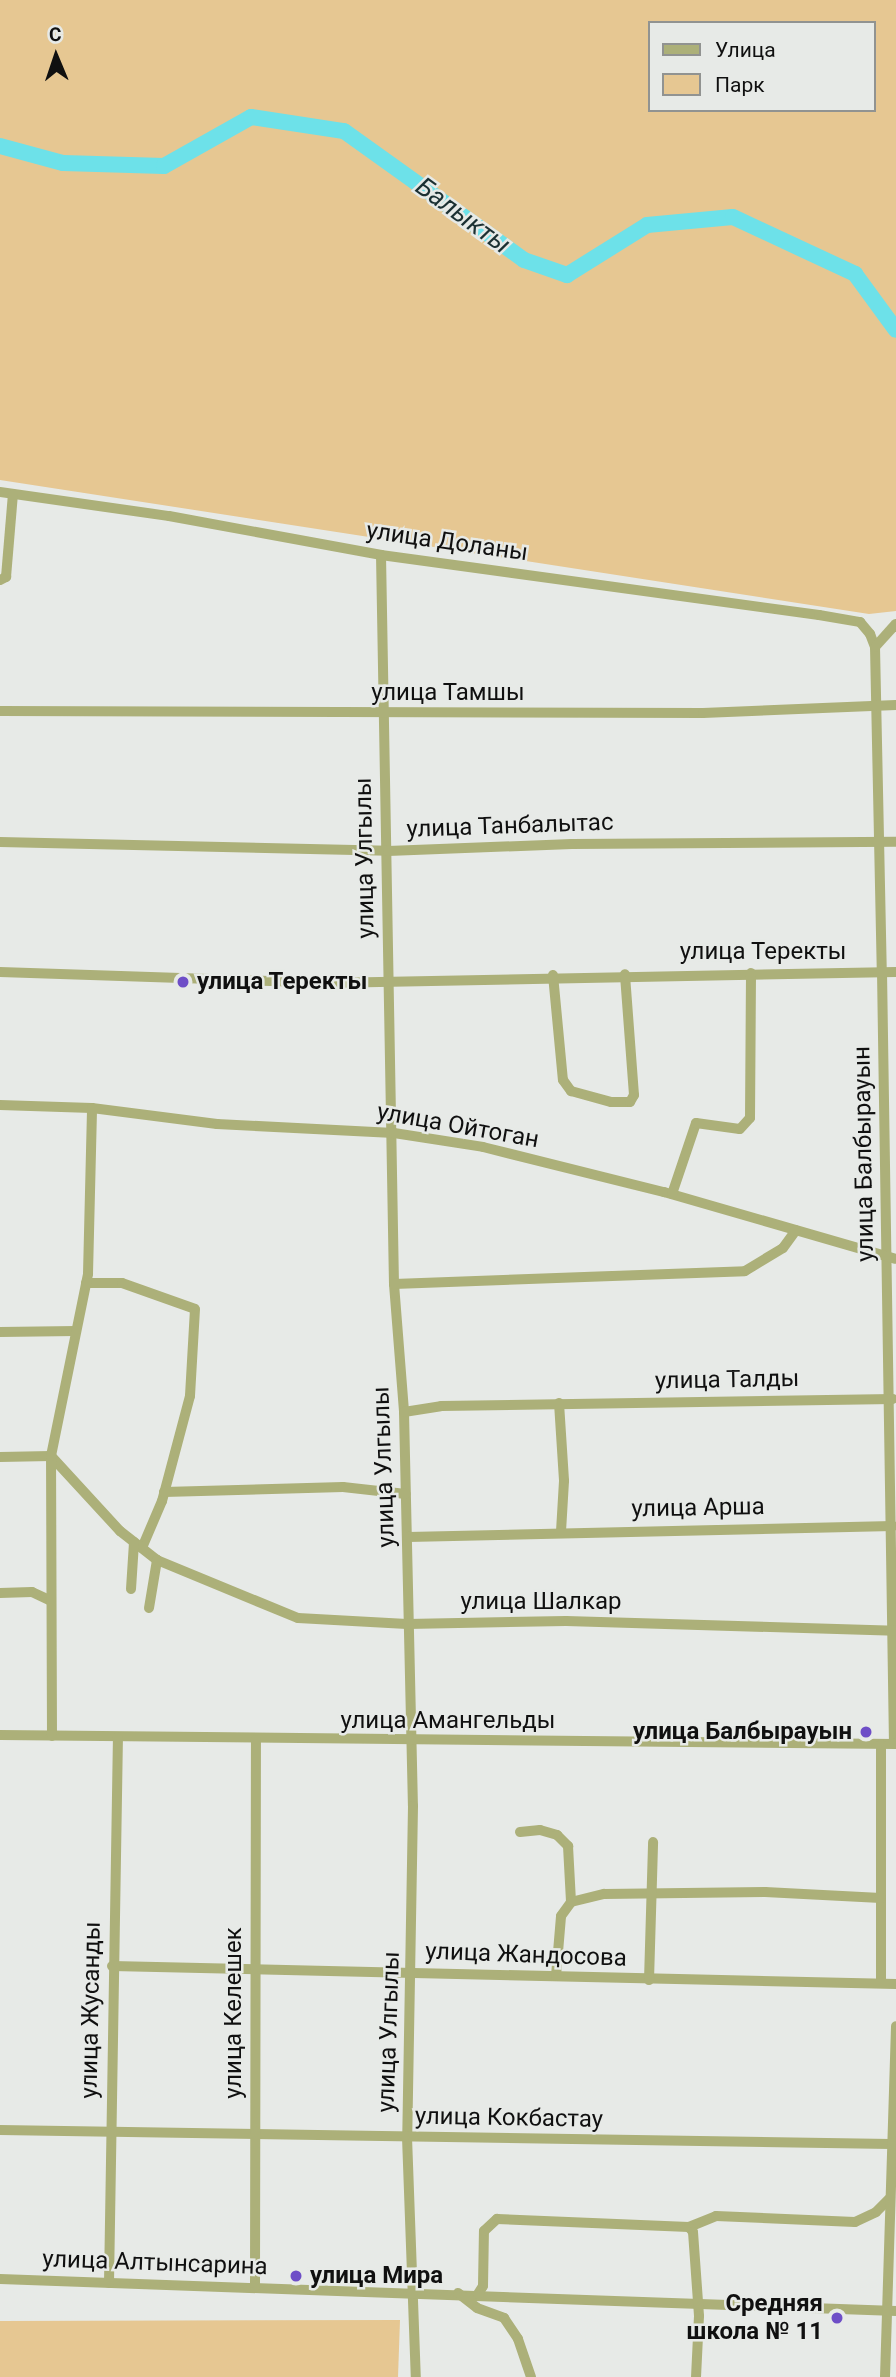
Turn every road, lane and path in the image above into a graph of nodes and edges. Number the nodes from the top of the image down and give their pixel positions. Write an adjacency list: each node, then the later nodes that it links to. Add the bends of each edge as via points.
1 (0, 492): 2 (street, улица Доланы)
2 (13, 494): 3 (street, улица Доланы, via 169,516); 4 (street, via 6,577)
3 (381, 555): 6 (street, улица Доланы, via 860,622); 10 (street, улица Улгылы)
4 (0, 580)
5 (896, 624): 6 (street)
6 (875, 646): 7 (street, улица Балбырауын)
7 (875, 704): 8 (street, улица Тамшы); 10 (street, улица Тамшы, via 703,713); 13 (street, улица Балбырауын)
8 (896, 705)
9 (0, 711): 10 (street, улица Тамшы)
10 (383, 715): 14 (street, улица Улгылы)
11 (0, 842): 14 (street, улица Танбалытас)
12 (896, 842): 13 (street, улица Танбалытас)
13 (879, 843): 14 (street, улица Танбалытас, via 572,844); 16 (street, улица Балбырауын)
14 (388, 851): 21 (street, улица Улгылы)
15 (0, 972): 21 (street, улица Теректы, via 327,983)
16 (882, 972): 17 (street, улица Теректы); 18 (street, улица Теректы); 24 (street, улица Балбырауын)
17 (896, 972)
18 (751, 973): 19 (street, улица Теректы); 26 (street, via 750,1118 740,1129 696,1123)
19 (625, 974): 20 (street, улица Теректы); 20 (street, via 634,1095 630,1102 571,1091 563,1080)
20 (553, 975): 21 (street, улица Теректы)
21 (387, 978): 25 (street, улица Улгылы)
22 (0, 1105): 23 (street, улица Ойтоган)
23 (92, 1108): 25 (street, улица Ойтоган, via 217,1124); 29 (street)
24 (890, 1126): 28 (street, улица Балбырауын)
25 (394, 1133): 26 (street, улица Ойтоган, via 483,1147); 30 (street, улица Улгылы)
26 (672, 1194): 27 (street, улица Ойтоган)
27 (796, 1230): 28 (street, улица Ойтоган); 30 (street, via 783,1248 745,1270)
28 (892, 1259): 33 (street, улица Балбырауын)
29 (86, 1283): 31 (street); 38 (street, via 121,1283 195,1309 190,1396)
30 (394, 1284): 35 (street, улица Улгылы)
31 (76, 1331): 32 (street); 36 (street)
32 (0, 1332)
33 (893, 1399): 34 (street, улица Талды); 40 (street, улица Балбырауын)
34 (559, 1404): 35 (street, улица Талды, via 441,1406); 41 (street, via 564,1481)
35 (404, 1412): 39 (street, улица Улгылы)
36 (51, 1456): 37 (street); 43 (street, улица Шалкар); 47 (street)
37 (0, 1457)
38 (164, 1492): 39 (street, via 343,1487); 43 (street)
39 (406, 1494): 42 (street, улица Улгылы)
40 (892, 1526): 41 (street, улица Арша); 50 (street, улица Балбырауын)
41 (561, 1532): 42 (street, улица Арша)
42 (408, 1537): 49 (street, улица Улгылы)
43 (138, 1545): 44 (street, улица Шалкар); 45 (street)
44 (157, 1560): 48 (street); 49 (street, улица Шалкар, via 298,1618)
45 (131, 1589)
46 (0, 1593): 47 (street, via 32,1592)
47 (51, 1601): 52 (street)
48 (149, 1608)
49 (407, 1624): 50 (street, улица Шалкар, via 566,1622); 55 (street, улица Улгылы)
50 (893, 1631): 56 (street, улица Балбырауын)
51 (0, 1735): 52 (street, улица Амангельды)
52 (52, 1736): 53 (street, улица Амангельды)
53 (118, 1737): 54 (street, улица Амангельды); 63 (street, улица Жусанды)
54 (256, 1740): 55 (street, улица Амангельды); 64 (street, улица Келешек)
55 (409, 1742): 57 (street, улица Амангельды); 65 (street, улица Улгылы)
56 (895, 1744): 57 (street, улица Амангельды)
57 (881, 1745): 61 (street)
58 (520, 1832): 62 (street, via 540,1830 557,1835 568,1846)
59 (653, 1842): 60 (street)
60 (650, 1894): 61 (street, via 765,1892); 62 (street, via 604,1894); 67 (street)
61 (881, 1898): 68 (street)
62 (571, 1902): 66 (street, via 561,1916)
63 (112, 1966): 64 (street, улица Жандосова); 72 (street, улица Жусанды)
64 (255, 1969): 65 (street, улица Жандосова); 73 (street, улица Келешек)
65 (412, 1972): 66 (street, улица Жандосова); 74 (street, улица Улгылы)
66 (556, 1976): 67 (street, улица Жандосова)
67 (649, 1980): 68 (street, улица Жандосова)
68 (881, 1983): 69 (street, улица Жандосова)
69 (896, 1984)
70 (896, 2026): 75 (street)
71 (0, 2130): 72 (street, улица Кокбастау)
72 (111, 2132): 73 (street, улица Кокбастау); 79 (street, улица Жусанды)
73 (255, 2137): 74 (street, улица Кокбастау); 80 (street, улица Келешек)
74 (407, 2137): 75 (street, улица Кокбастау); 81 (street, улица Улгылы, via 409,2256)
75 (891, 2144): 76 (street)
76 (890, 2198): 77 (street, via 876,2212 855,2222 716,2216); 85 (street)
77 (689, 2227): 83 (street, via 497,2219 484,2231 483,2286); 84 (street)
78 (0, 2279): 79 (street, улица Алтынсарина)
79 (110, 2283): 80 (street, улица Алтынсарина)
80 (255, 2287): 81 (street, улица Алтынсарина)
81 (416, 2291): 82 (street, улица Алтынсарина); 86 (street, улица Улгылы)
82 (458, 2293): 83 (street, улица Алтынсарина); 87 (street, via 477,2308 504,2318 519,2339)
83 (478, 2294): 84 (street, улица Алтынсарина)
84 (697, 2307): 85 (street, улица Алтынсарина); 88 (street, via 700,2346)
85 (890, 2311): 89 (street)
86 (415, 2377)
87 (531, 2377)
88 (696, 2377)
89 (885, 2377)

